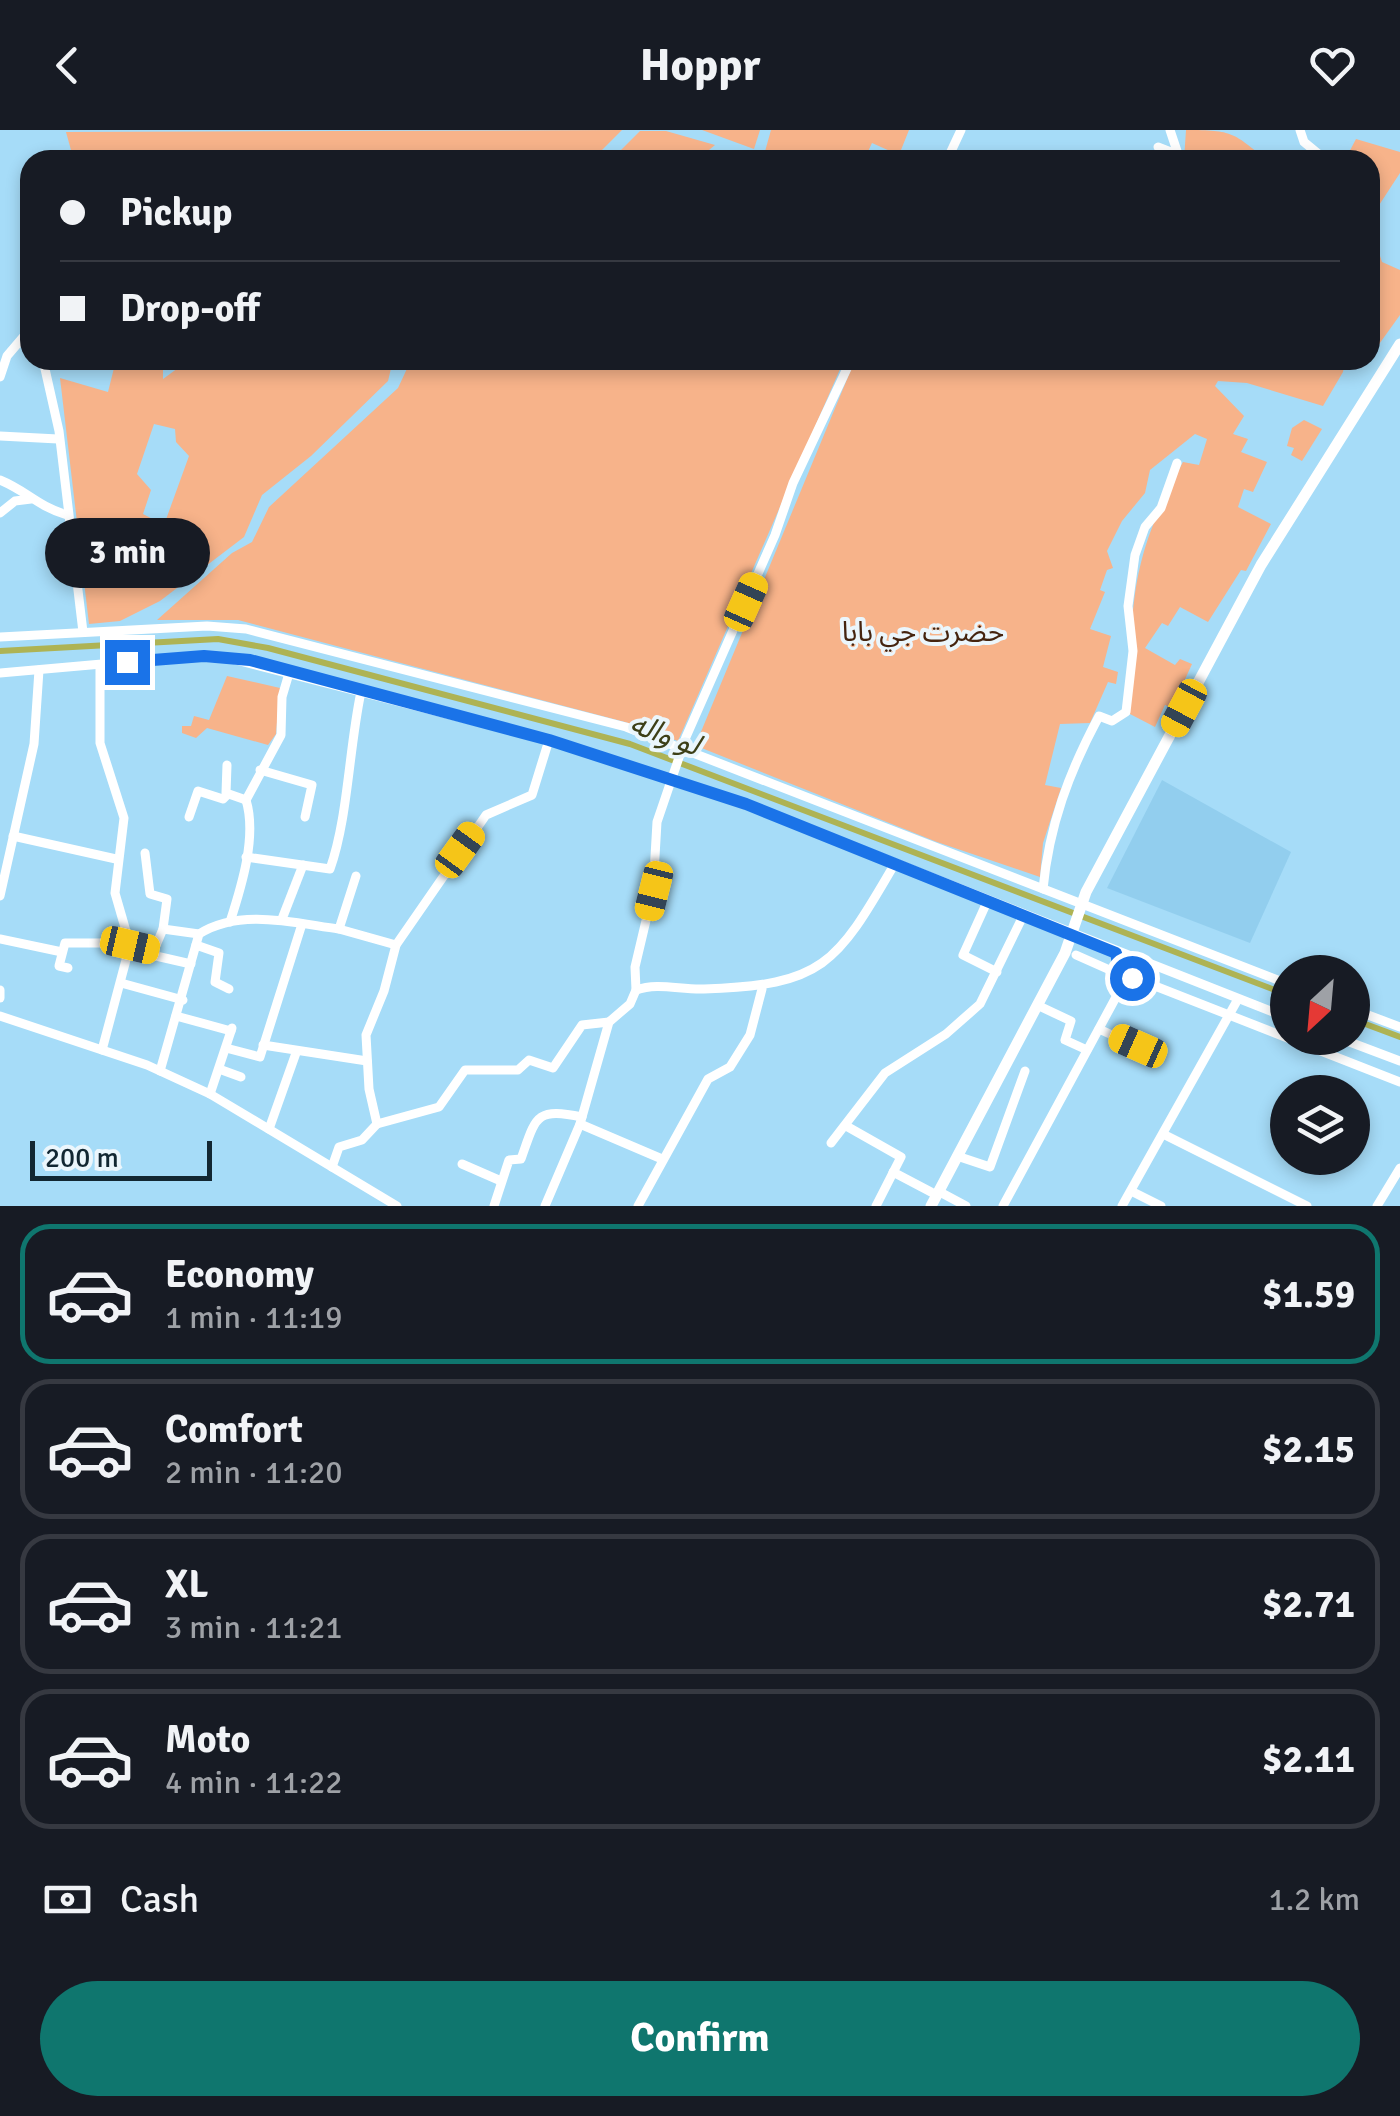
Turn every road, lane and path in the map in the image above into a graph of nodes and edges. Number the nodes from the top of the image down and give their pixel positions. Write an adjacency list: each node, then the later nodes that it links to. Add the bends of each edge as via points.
1 (1158, 148): 2 (street)
2 (1163, 150)
3 (20, 341): 8 (street)
4 (1400, 344): 13 (main road)
5 (1400, 356): 13 (main road)
6 (45, 370): 10 (street)
7 (846, 370): 25 (street)
8 (0, 377)
9 (0, 436): 10 (street)
10 (58, 438): 16 (street)
11 (1176, 463): 40 (street, via 1135,555 1126,712 1112,721 1099,716 1077,758 1047,843)
12 (0, 480): 14 (street)
13 (1314, 483): 43 (main road, via 1086,892)
14 (31, 499): 15 (street); 16 (street)
15 (0, 513)
16 (67, 515): 17 (street)
17 (83, 632): 18 (street); 25 (street, via 246,629 626,727)
18 (0, 637)
19 (100, 664): 20 (street); 21 (street, via 204,656); 36 (street, via 100,743 124,818)
20 (38, 670): 22 (street); 33 (street, via 34,744)
21 (290, 670): 23 (street); 27 (street, via 281,735)
22 (0, 672)
23 (360, 692): 24 (street); 37 (street, via 333,861 327,872)
24 (549, 740): 28 (street); 54 (street, via 532,795 486,815)
25 (682, 751): 28 (street); 40 (street)
26 (227, 765): 29 (street)
27 (260, 770): 30 (street); 32 (street, via 312,785)
28 (671, 778): 38 (street); 68 (street, via 657,822 654,891)
29 (227, 795): 30 (street); 31 (street, via 198,791)
30 (246, 800): 35 (street)
31 (189, 817)
32 (305, 817)
33 (13, 836): 36 (street); 41 (street)
34 (145, 853): 48 (street, via 150,894 167,899)
35 (246, 857): 37 (street); 46 (street)
36 (116, 859): 53 (street, via 115,893)
37 (303, 865): 45 (street)
38 (894, 866): 42 (street); 66 (street, via 849,942 810,973)
39 (356, 876): 49 (street)
40 (1043, 889): 43 (street)
41 (0, 896)
42 (987, 902): 44 (street); 62 (street, via 964,955)
43 (1083, 908): 50 (main road); 63 (street)
44 (1023, 916): 50 (street); 62 (street)
45 (282, 919): 46 (street); 47 (street)
46 (230, 922): 52 (street)
47 (302, 924): 49 (street); 80 (street)
48 (163, 928): 52 (street); 55 (street)
49 (339, 929): 54 (street)
50 (1072, 935): 57 (street); 71 (main road); 109 (main road)
51 (0, 938): 56 (street)
52 (198, 939): 59 (street); 67 (street, via 219,953 215,982)
53 (130, 944): 55 (street); 56 (street, via 65,943); 65 (street)
54 (396, 945): 88 (street, via 366,1034)
55 (154, 950): 59 (street)
56 (62, 952): 61 (street, via 59,966)
57 (1116, 953): 60 (street); 64 (street)
58 (1076, 955): 64 (street)
59 (191, 964): 70 (street)
60 (1151, 966): 64 (street); 69 (street)
61 (68, 968)
62 (997, 972): 97 (street, via 980,1004 886,1074)
63 (1270, 977)
64 (1125, 979): 73 (street); 79 (street)
65 (120, 983): 70 (street); 83 (street)
66 (762, 988): 68 (street, via 652,984); 102 (street, via 750,1035 730,1067 708,1080)
67 (229, 989)
68 (636, 990): 77 (street)
69 (1238, 999): 72 (street); 73 (street)
70 (183, 1000): 75 (street)
71 (1036, 1005): 84 (street, via 1072,1021 1065,1040); 101 (main road)
72 (1270, 1011)
73 (1229, 1015): 93 (street); 99 (street)
74 (0, 1016): 83 (street)
75 (176, 1016): 81 (street, via 232,1030); 91 (street)
76 (1370, 1016): 78 (street)
77 (609, 1022): 95 (street); 96 (street, via 582,1024 553,1068 529,1060 518,1070 465,1070 439,1107)
78 (1400, 1027)
79 (1099, 1029): 84 (street); 87 (street)
80 (264, 1045): 81 (street, via 257,1058); 85 (street)
81 (226, 1048): 89 (street)
82 (1370, 1049): 86 (street)
83 (102, 1050): 91 (street)
84 (1087, 1050): 117 (street)
85 (296, 1054): 88 (street); 98 (street)
86 (1400, 1060)
87 (1156, 1061)
88 (367, 1062): 96 (street)
89 (219, 1069): 92 (street); 94 (street)
90 (1025, 1070): 101 (street, via 990,1167)
91 (160, 1071): 94 (street)
92 (241, 1078)
93 (1400, 1082)
94 (210, 1094): 98 (street)
95 (581, 1120): 102 (street); 107 (street, via 542,1114); 112 (street)
96 (378, 1124): 104 (street, via 362,1140 338,1147)
97 (848, 1127): 100 (street); 106 (street, via 900,1155)
98 (269, 1130): 104 (street)
99 (1162, 1134): 108 (street); 120 (street)
100 (831, 1142)
101 (957, 1156): 109 (main road)
102 (662, 1159): 113 (street)
103 (462, 1164): 107 (street)
104 (332, 1167): 110 (street)
105 (1400, 1168): 121 (street)
106 (894, 1172): 109 (street); 114 (street)
107 (501, 1181): 111 (street)
108 (1130, 1191): 118 (street); 119 (street)
109 (934, 1192): 115 (main road); 116 (street)
110 (397, 1206)
111 (494, 1206)
112 (545, 1206)
113 (638, 1206)
114 (876, 1206)
115 (927, 1206)
116 (966, 1206)
117 (1003, 1206)
118 (1122, 1206)
119 (1161, 1206)
120 (1307, 1206)
121 (1377, 1206)

